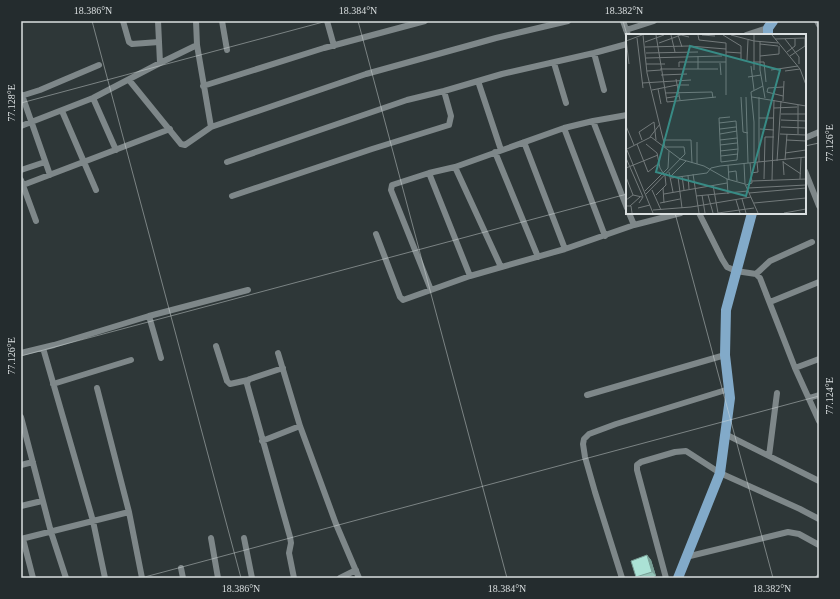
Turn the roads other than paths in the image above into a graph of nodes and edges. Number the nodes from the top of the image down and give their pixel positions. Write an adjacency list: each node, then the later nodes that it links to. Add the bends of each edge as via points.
1 (123, 21): 16 (street, via 129,42 132,44)
2 (158, 21): 16 (street)
3 (196, 21): 18 (street)
4 (222, 21): 20 (street)
5 (328, 21): 19 (street)
6 (424, 21): 11 (street)
7 (568, 21): 40 (street, via 366,74)
8 (623, 21): 14 (street)
9 (654, 21): 14 (street)
10 (817, 21): 12 (street)
11 (402, 24): 19 (street)
12 (819, 25)
13 (770, 28): 15 (street)
14 (627, 33)
15 (749, 34)
16 (159, 42): 22 (street)
17 (626, 44): 21 (street)
18 (197, 45): 22 (street); 27 (street)
19 (334, 46): 27 (street)
20 (228, 50)
21 (594, 53): 23 (street); 28 (street)
22 (160, 63): 25 (street)
23 (554, 63): 26 (street); 32 (street)
24 (100, 65): 30 (street)
25 (129, 80): 31 (street); 39 (street)
26 (478, 81): 29 (street); 45 (street)
27 (203, 86): 40 (street)
28 (604, 90)
29 (444, 91): 47 (street, via 407,100); 56 (street, via 451,116 448,125)
30 (22, 95): 36 (street)
31 (93, 98): 33 (street); 44 (street)
32 (566, 103)
33 (62, 111): 36 (street); 48 (street)
34 (626, 115): 35 (street)
35 (592, 121): 38 (street); 57 (street)
36 (32, 122): 37 (street); 46 (street)
37 (21, 126)
38 (564, 128): 43 (street); 66 (street)
39 (170, 129): 40 (street, via 185,145); 44 (street)
40 (206, 130)
41 (819, 132): 42 (street)
42 (806, 138)
43 (524, 142): 45 (street); 68 (street)
44 (116, 150): 48 (street)
45 (498, 151): 49 (street); 69 (street)
46 (45, 162): 50 (street); 53 (street)
47 (227, 162)
48 (84, 163): 53 (street); 55 (street)
49 (455, 167): 51 (street); 70 (street)
50 (21, 170)
51 (429, 173): 73 (street); 76 (street, via 394,183 391,190)
52 (806, 174): 58 (street)
53 (50, 175): 54 (street)
54 (22, 183): 63 (street)
55 (96, 190)
56 (232, 196)
57 (626, 206)
58 (819, 206)
59 (629, 214): 64 (street)
60 (671, 214): 64 (street)
61 (699, 214): 71 (street, via 722,260 727,267)
62 (752, 214): 71 (main road)
63 (36, 221)
64 (634, 225): 66 (street)
65 (376, 234): 76 (street, via 401,299 405,300)
66 (605, 236): 68 (street)
67 (812, 242): 72 (street, via 770,261)
68 (565, 249): 69 (street)
69 (538, 257): 70 (street)
70 (501, 267): 73 (street)
71 (736, 271): 72 (street); 83 (main road, via 726,310)
72 (756, 274): 77 (street, via 763,283)
73 (470, 276): 76 (street)
74 (819, 282): 77 (street)
75 (248, 290): 78 (street)
76 (431, 290)
77 (770, 302): 88 (street)
78 (149, 316): 80 (street); 84 (street)
79 (216, 346): 89 (street, via 227,381 230,384)
80 (43, 348): 81 (street); 90 (street)
81 (21, 353)
82 (278, 353): 87 (street)
83 (725, 355): 92 (main road); 94 (street)
84 (161, 358)
85 (819, 359): 88 (street)
86 (131, 360): 90 (street)
87 (282, 368): 89 (street); 99 (street)
88 (795, 368): 96 (street)
89 (248, 380): 101 (street)
90 (53, 384): 111 (street)
91 (97, 388): 109 (street)
92 (729, 389): 100 (main road); 130 (street, via 616,424 584,438 585,457)
93 (777, 393): 102 (street)
94 (587, 395)
95 (819, 395): 96 (street)
96 (809, 398): 98 (street)
97 (21, 417): 103 (street)
98 (819, 421)
99 (300, 426): 101 (street); 119 (street)
100 (725, 434): 102 (street); 105 (main road)
101 (262, 441): 127 (street, via 290,537 289,553)
102 (770, 456): 106 (street)
103 (33, 462): 104 (street); 107 (street)
104 (21, 465)
105 (720, 473): 110 (street); 117 (main road); 131 (street, via 686,452 680,451 637,465)
106 (819, 481)
107 (42, 501): 108 (street); 112 (street)
108 (21, 506)
109 (129, 512): 111 (street); 123 (street)
110 (819, 519)
111 (93, 521): 112 (street); 122 (street)
112 (51, 532): 115 (street); 121 (street)
113 (211, 538): 125 (street)
114 (244, 538): 126 (street)
115 (22, 539): 120 (street)
116 (819, 545): 117 (street, via 799,534 788,532)
117 (686, 557): 132 (main road)
118 (181, 568): 124 (street)
119 (356, 570): 128 (street); 129 (street)
120 (33, 578)
121 (66, 578)
122 (105, 578)
123 (142, 578)
124 (183, 578)
125 (218, 578)
126 (252, 578)
127 (294, 578)
128 (340, 578)
129 (359, 578)
130 (622, 578)
131 (666, 578)
132 (678, 578)

